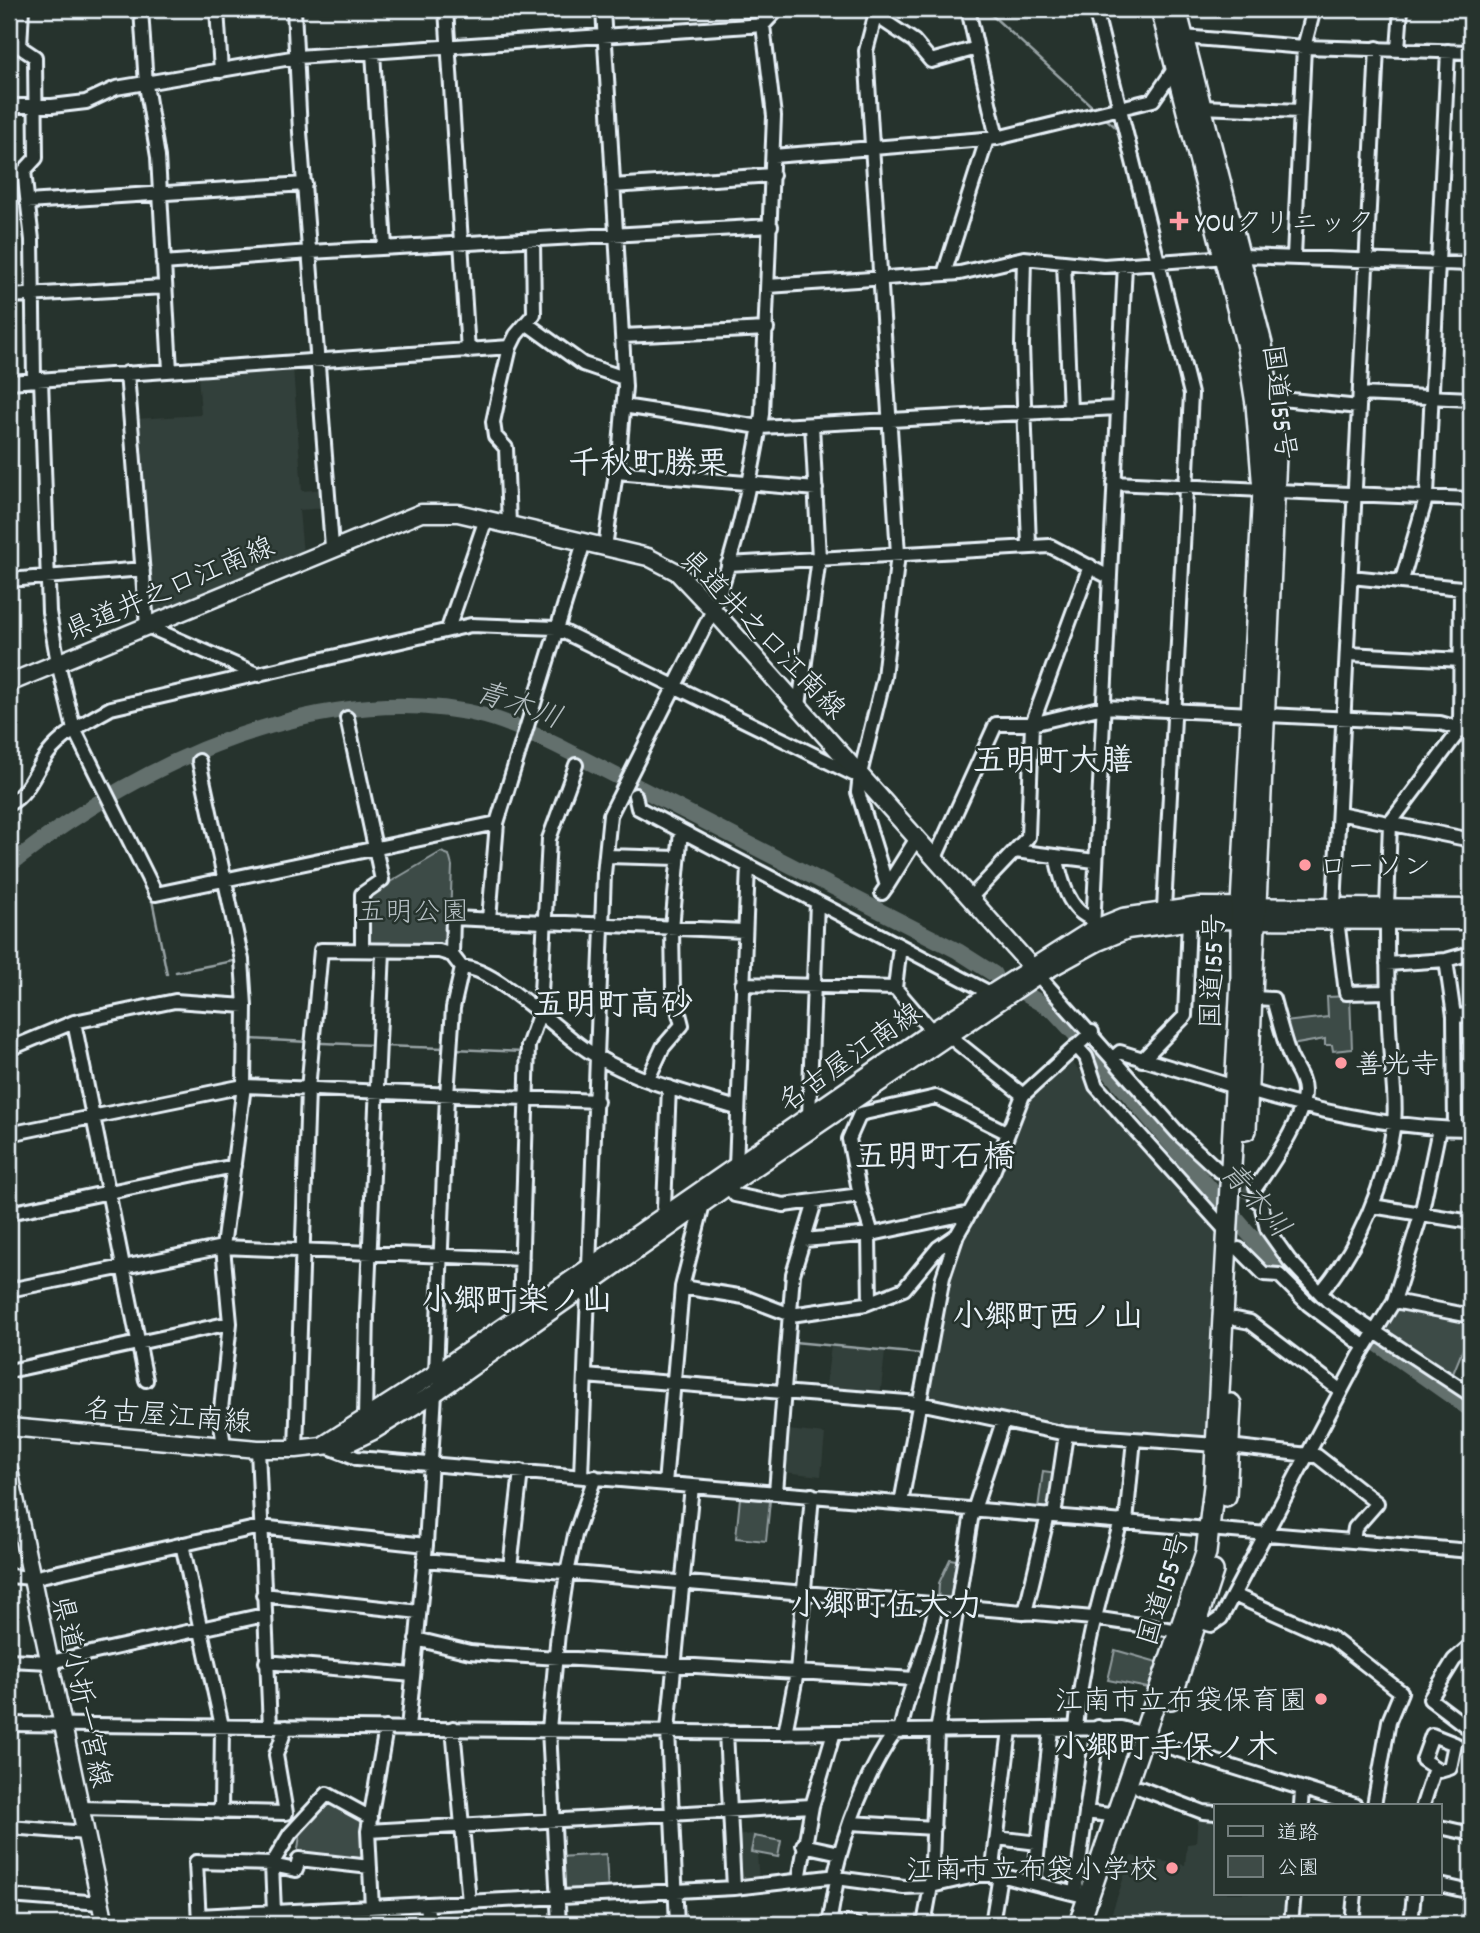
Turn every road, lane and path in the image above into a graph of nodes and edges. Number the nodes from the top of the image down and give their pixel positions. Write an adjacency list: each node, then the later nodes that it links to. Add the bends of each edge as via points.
1 (22, 9): 32 (street, via 20,47 35,57)
2 (141, 9): 30 (street)
3 (216, 9): 29 (street)
4 (295, 9): 27 (street)
5 (446, 9): 19 (street)
6 (603, 9): 17 (street)
7 (761, 9): 16 (street)
8 (778, 9): 16 (street)
9 (968, 9): 21 (street)
10 (1094, 9): 34 (street)
11 (1161, 9): 28 (highway, 国道155号)
12 (1177, 9): 18 (highway, 国道155号)
13 (1314, 9): 20 (street)
14 (1401, 9): 23 (street)
15 (876, 12): 21 (street, via 914,41 931,61); 37 (street, via 866,51)
16 (763, 25): 17 (street); 38 (street, via 774,95)
17 (604, 36): 19 (street); 41 (street)
18 (1183, 37): 20 (street); 33 (highway, 国道155号)
19 (449, 45): 25 (street); 47 (street)
20 (1304, 47): 22 (street); 35 (street)
21 (977, 48): 36 (street)
22 (1377, 48): 23 (street); 53 (street)
23 (1398, 48): 24 (street)
24 (1448, 51): 26 (street); 56 (street)
25 (373, 52): 27 (street); 48 (street)
26 (1471, 52)
27 (297, 57): 29 (street); 40 (street)
28 (1175, 68): 34 (street, via 1153,100); 50 (highway, 国道155号)
29 (221, 71): 30 (street)
30 (146, 85): 32 (street, via 116,88 86,102); 42 (street)
31 (9, 106): 32 (street)
32 (36, 107): 43 (street, via 36,158 24,171)
33 (1201, 107): 35 (street); 50 (highway, 国道155号)
34 (1119, 110): 36 (street); 54 (street)
35 (1301, 111): 51 (street)
36 (992, 138): 37 (street); 60 (street)
37 (872, 147): 38 (street); 61 (street)
38 (773, 156): 39 (street)
39 (773, 175): 41 (street); 44 (street)
40 (305, 184): 42 (street); 49 (street)
41 (613, 186): 45 (street)
42 (159, 195): 43 (street); 57 (street)
43 (27, 202): 64 (street)
44 (771, 226): 45 (street); 62 (street)
45 (616, 235): 46 (street); 68 (street)
46 (533, 240): 47 (street); 66 (street, via 534,314)
47 (461, 244): 48 (street); 70 (street)
48 (385, 247): 49 (street)
49 (310, 252): 57 (street); 71 (street)
50 (1232, 256): 51 (street); 54 (street); 77 (highway, 国道155号); 93 (highway, 国道155号)
51 (1294, 256): 53 (street)
52 (1024, 258): 55 (street); 60 (street); 84 (street)
53 (1367, 258): 56 (street); 80 (street)
54 (1157, 261): 58 (street); 91 (street, via 1191,394)
55 (1064, 262): 58 (street); 83 (street)
56 (1438, 262): 59 (street); 78 (street)
57 (163, 263): 63 (street)
58 (1125, 264): 82 (street)
59 (1471, 264)
60 (944, 274): 61 (street)
61 (879, 278): 62 (street); 85 (street)
62 (768, 286): 67 (street)
63 (164, 287): 64 (street); 72 (street)
64 (33, 294): 65 (street); 75 (street)
65 (9, 296)
66 (526, 323): 69 (street); 74 (street, via 583,365)
67 (766, 329): 68 (street); 87 (street)
68 (623, 336): 74 (street)
69 (510, 347): 70 (street); 98 (street, via 493,422 495,436 506,447)
70 (468, 351): 71 (street)
71 (317, 362): 72 (street); 101 (street)
72 (170, 370): 73 (street)
73 (127, 373): 75 (street); 107 (street)
74 (624, 377): 81 (street)
75 (37, 379): 76 (street); 108 (street)
76 (9, 382)
77 (1272, 398): 80 (street); 93 (highway, 国道155号)
78 (1431, 398): 79 (street); 80 (street); 95 (street)
79 (1471, 399)
80 (1360, 401): 94 (street)
81 (623, 405): 87 (street); 88 (street)
82 (1117, 408): 83 (street); 90 (street)
83 (1070, 411): 84 (street)
84 (1023, 414): 85 (street); 100 (street)
85 (888, 421): 86 (street); 103 (street)
86 (812, 425): 87 (street); 92 (street)
87 (760, 427): 89 (street)
88 (617, 472): 89 (street); 102 (street)
89 (748, 483): 92 (street); 105 (street)
90 (1114, 483): 91 (street); 109 (street)
91 (1186, 487): 93 (street); 128 (street)
92 (816, 489): 104 (street)
93 (1270, 491): 94 (street); 129 (highway, 国道155号)
94 (1355, 493): 95 (street); 110 (street)
95 (1427, 495): 96 (street); 112 (street)
96 (1471, 499)
97 (486, 519): 98 (main road, 県道井之口江南線); 101 (main road, 県道井之口江南線, via 421,513); 118 (street)
98 (509, 524): 99 (main road, 県道井之口江南線)
99 (584, 542): 102 (main road, 県道井之口江南線); 117 (street)
100 (1029, 546): 103 (street); 106 (street, via 1050,546)
101 (332, 547): 116 (main road, 県道井之口江南線)
102 (605, 547): 114 (main road, 県道井之口江南線, via 661,562 677,572)
103 (898, 554): 104 (street); 137 (street, via 884,677)
104 (819, 558): 105 (street); 126 (street)
105 (728, 564): 114 (street)
106 (1090, 566): 109 (street); 132 (street)
107 (143, 569): 108 (street); 116 (street)
108 (48, 577): 111 (street); 121 (street)
109 (1109, 577): 127 (street)
110 (1351, 577): 112 (street); 119 (street)
111 (9, 580)
112 (1402, 580): 113 (street)
113 (1466, 588): 115 (street)
114 (713, 610): 124 (street); 126 (main road, 県道井之口江南線)
115 (1466, 619): 120 (street)
116 (147, 626): 121 (main road, 県道井之口江南線); 122 (street)
117 (556, 628): 118 (street, via 471,625); 124 (street); 141 (street)
118 (449, 629): 122 (street)
119 (1348, 654): 120 (street); 131 (street)
120 (1462, 660): 125 (street)
121 (58, 663): 123 (main road, 県道井之口江南線); 133 (street)
122 (259, 675): 133 (street, via 111,708)
123 (9, 683)
124 (673, 685): 137 (street); 148 (street, via 610,815)
125 (1467, 686): 134 (street)
126 (799, 706): 137 (main road, 県道井之口江南線)
127 (1103, 707): 128 (street); 132 (street); 152 (street)
128 (1174, 710): 129 (street); 158 (street)
129 (1260, 714): 131 (street); 159 (highway, 国道155号)
130 (346, 718): 146 (street)
131 (1345, 719): 134 (street, via 1440,723); 140 (street)
132 (1032, 724): 147 (street, via 1028,838); 151 (street, via 996,724)
133 (74, 729): 139 (street, via 50,751 21,797); 154 (street, via 156,894)
134 (1466, 731): 142 (street)
135 (199, 761): 154 (street)
136 (576, 765): 165 (street, via 549,839)
137 (860, 774): 144 (main road, 県道井之口江南線); 144 (street, via 858,792 885,889)
138 (635, 795): 143 (street, via 638,808)
139 (9, 804)
140 (1339, 813): 142 (street); 160 (street)
141 (497, 823): 146 (street); 162 (street)
142 (1390, 823): 145 (street); 161 (street)
143 (681, 831): 150 (street); 153 (street)
144 (917, 838): 151 (main road, 県道井之口江南線)
145 (1471, 840)
146 (375, 848): 154 (street); 171 (street, via 382,880 362,894)
147 (1015, 851): 149 (street); 155 (street)
148 (606, 856): 150 (street); 166 (street)
149 (1056, 856): 152 (street); 167 (street, via 1070,898)
150 (678, 858): 168 (street)
151 (935, 858): 155 (main road, 県道井之口江南線)
152 (1095, 861): 167 (street)
153 (748, 866): 156 (street); 169 (street)
154 (223, 880): 185 (street, via 242,960)
155 (970, 898): 178 (main road, 県道井之口江南線)
156 (817, 902): 170 (street); 180 (street)
157 (1471, 908): 161 (main road, 名古屋江南線)
158 (1164, 909): 159 (main road, 名古屋江南線); 167 (main road, 名古屋江南線)
159 (1249, 911): 160 (main road, 名古屋江南線); 163 (main road, 名古屋江南線); 184 (highway, 国道155号); 201 (highway, 国道155号, via 1241,979)
160 (1336, 913): 161 (main road, 名古屋江南線); 182 (street, via 1346,993)
161 (1387, 913): 164 (main road, 名古屋江南線); 176 (street)
162 (489, 919): 165 (street); 174 (street, via 453,918)
163 (1189, 920): 178 (main road, 名古屋江南線, via 1127,930); 196 (street, via 1185,1016)
164 (1471, 921)
165 (546, 922): 166 (street); 186 (street)
166 (602, 924): 168 (street); 195 (street)
167 (1093, 924): 178 (main road, 名古屋江南線)
168 (673, 928): 169 (street); 197 (street, via 673,990 682,1025 663,1047)
169 (744, 931): 179 (street)
170 (900, 946): 181 (street); 183 (street)
171 (362, 950): 172 (street); 200 (street, via 321,950)
172 (383, 951): 174 (street); 203 (street)
173 (1471, 953): 175 (street)
174 (452, 955): 177 (street)
175 (1447, 960): 176 (street); 188 (street)
176 (1387, 964): 182 (street)
177 (461, 968): 186 (street, via 471,967); 204 (street, via 453,1008)
178 (1034, 970): 183 (main road, 名古屋江南線); 191 (main road, 名古屋江南線); 192 (street)
179 (742, 984): 180 (street); 209 (street)
180 (812, 986): 181 (street); 212 (street)
181 (895, 988): 190 (street)
182 (1387, 992): 213 (street)
183 (990, 993): 190 (main road, 名古屋江南線)
184 (1253, 998): 201 (highway, 国道155号); 208 (street, via 1273,999 1288,1054 1302,1079)
185 (245, 1006): 189 (street, via 175,1002); 198 (street)
186 (540, 1012): 195 (street); 206 (street, via 528,1046)
187 (1471, 1015): 188 (street)
188 (1454, 1016): 215 (street)
189 (75, 1022): 193 (street); 211 (street)
190 (932, 1031): 212 (main road, 名古屋江南線)
191 (948, 1036): 202 (main road, 名古屋江南線); 205 (street)
192 (1083, 1040): 194 (street); 205 (street); 236 (street, via 1096,1086)
193 (9, 1049)
194 (1113, 1058): 196 (street, via 1120,1052); 221 (street, via 1178,1133)
195 (599, 1059): 197 (street); 207 (street)
196 (1142, 1060): 201 (street)
197 (648, 1079): 199 (street)
198 (244, 1086): 200 (street); 211 (street); 219 (street)
199 (669, 1087): 209 (street); 229 (street, via 664,1207)
200 (308, 1089): 203 (street); 239 (street)
201 (1242, 1089): 208 (street); 225 (highway, 国道155号)
202 (868, 1090): 210 (street); 222 (main road, 名古屋江南線)
203 (376, 1092): 204 (street); 240 (street)
204 (447, 1095): 206 (street); 241 (street)
205 (1023, 1095): 217 (street)
206 (525, 1098): 207 (street); 242 (street)
207 (597, 1101): 243 (street)
208 (1301, 1107): 213 (street); 225 (street)
209 (737, 1108): 220 (street)
210 (884, 1109): 217 (street, via 936,1097); 224 (street, via 860,1114 849,1139)
211 (95, 1116): 218 (street); 223 (street)
212 (809, 1116): 220 (main road, 名古屋江南線)
213 (1394, 1122): 214 (street); 228 (street)
214 (1439, 1129): 215 (street); 232 (street)
215 (1455, 1129): 216 (street)
216 (1471, 1129)
217 (1008, 1133): 231 (street)
218 (9, 1134)
219 (233, 1166): 223 (street); 238 (street)
220 (736, 1166): 229 (main road, 名古屋江南線)
221 (1219, 1171)
222 (728, 1186): 226 (street, via 735,1195 756,1201 784,1205); 227 (main road, 名古屋江南線)
223 (110, 1191): 230 (street); 244 (street)
224 (860, 1195): 226 (street); 234 (street)
225 (1246, 1198): 236 (highway, 国道155号); 248 (street, via 1261,1203 1267,1229)
226 (815, 1202): 237 (street)
227 (703, 1204): 245 (main road, 名古屋江南線); 246 (street)
228 (1372, 1206): 232 (street); 248 (street, via 1344,1265)
229 (668, 1212): 243 (main road, 名古屋江南線)
230 (9, 1213)
231 (970, 1213): 234 (street); 235 (street)
232 (1421, 1215): 233 (street); 249 (street)
233 (1471, 1222)
234 (870, 1234): 237 (street); 250 (street)
235 (957, 1235): 250 (street, via 939,1248 904,1289); 267 (street, via 943,1277)
236 (1233, 1239): 254 (highway, 国道155号); 256 (street, via 1264,1274 1279,1275 1308,1304); 275 (highway, 国道155号)
237 (804, 1240): 252 (street, via 793,1274)
238 (223, 1247): 239 (street); 244 (street); 255 (street)
239 (302, 1249): 240 (street); 277 (street)
240 (369, 1252): 241 (street); 268 (street)
241 (441, 1255): 242 (street); 259 (street)
242 (522, 1259): 251 (street)
243 (589, 1265): 245 (street); 251 (main road, 名古屋江南線)
244 (124, 1266): 247 (street); 257 (street)
245 (588, 1285): 260 (street); 264 (main road, 名古屋江南線)
246 (682, 1287): 252 (street, via 744,1297); 262 (street)
247 (9, 1290)
248 (1321, 1292): 256 (street)
249 (1394, 1301): 253 (street); 256 (street)
250 (870, 1302): 252 (street)
251 (520, 1313): 259 (main road, 名古屋江南線)
252 (791, 1315): 265 (street)
253 (1471, 1315)
254 (1236, 1319): 263 (street, via 1250,1322); 275 (highway, 国道155号)
255 (230, 1323): 257 (street); 273 (street, via 220,1419)
256 (1370, 1339): 263 (street); 266 (street)
257 (138, 1342): 258 (street); 261 (street)
258 (9, 1371)
259 (436, 1373): 268 (main road, 名古屋江南線)
260 (584, 1376): 262 (street); 282 (street)
261 (146, 1380)
262 (676, 1384): 265 (street); 283 (street)
263 (1341, 1391): 278 (street)
264 (435, 1393): 274 (main road, 名古屋江南線, via 348,1443); 279 (street)
265 (786, 1393): 267 (street); 285 (street)
266 (1471, 1395)
267 (919, 1403): 269 (street); 287 (street)
268 (365, 1419): 274 (main road, 名古屋江南線)
269 (1003, 1421): 271 (street); 288 (street)
270 (9, 1427): 273 (main road, 名古屋江南線)
271 (1066, 1434): 272 (street); 290 (street)
272 (1134, 1439): 275 (street); 291 (street)
273 (224, 1445): 276 (main road, 名古屋江南線)
274 (323, 1445): 277 (main road, 名古屋江南線); 279 (street, via 357,1458)
275 (1223, 1445): 278 (street); 293 (highway, 国道155号)
276 (258, 1449): 277 (main road, 名古屋江南線); 292 (street)
277 (296, 1449)
278 (1309, 1453): 294 (street); 295 (street, via 1377,1503 1355,1528)
279 (431, 1463): 281 (street); 297 (street)
280 (9, 1470): 289 (main road, 県道小折一宮線)
281 (521, 1471): 282 (street); 300 (street)
282 (588, 1477): 283 (street); 301 (street)
283 (665, 1484): 284 (street)
284 (692, 1486): 285 (street); 304 (street)
285 (776, 1492): 286 (street)
286 (812, 1495): 287 (street); 305 (street)
287 (901, 1503): 288 (street)
288 (973, 1509): 290 (street); 309 (street)
289 (14, 1513): 303 (main road, 県道小折一宮線)
290 (1051, 1515): 291 (street); 311 (street)
291 (1124, 1522): 293 (street); 313 (street)
292 (260, 1527): 296 (street); 297 (street); 306 (street)
293 (1216, 1530): 294 (street); 314 (highway, 国道155号); 316 (highway, 国道155号)
294 (1264, 1534): 295 (street); 307 (street)
295 (1353, 1541): 298 (street)
296 (182, 1544): 303 (street); 315 (street)
297 (426, 1545): 299 (street)
298 (1471, 1550)
299 (424, 1560): 300 (street); 310 (street)
300 (510, 1568): 301 (street)
301 (567, 1573): 304 (street); 319 (street)
302 (9, 1576): 303 (street)
303 (32, 1578): 321 (main road, 県道小折一宮線)
304 (682, 1583): 305 (street); 323 (street)
305 (804, 1593): 308 (street); 324 (street)
306 (263, 1595): 310 (street); 312 (street)
307 (1234, 1595): 314 (street, via 1216,1622); 353 (street, via 1333,1639 1401,1692 1389,1721)
308 (936, 1605): 309 (street); 326 (street)
309 (958, 1607): 311 (street); 346 (street)
310 (419, 1612): 317 (street)
311 (1025, 1612): 313 (street)
312 (264, 1615): 315 (street); 322 (street)
313 (1093, 1618): 316 (street); 337 (street)
314 (1198, 1621): 347 (highway, 国道155号)
315 (200, 1629): 321 (street); 329 (street)
316 (1180, 1631): 347 (highway, 国道155号)
317 (416, 1639): 319 (street, via 470,1652); 325 (street)
318 (1471, 1645): 341 (street, via 1454,1660 1430,1699)
319 (555, 1658): 323 (street); 338 (street)
320 (9, 1660): 321 (street)
321 (50, 1662): 328 (main road, 県道小折一宮線)
322 (266, 1662): 325 (street); 330 (street)
323 (673, 1664): 324 (street); 339 (street)
324 (797, 1672): 326 (street); 343 (street)
325 (413, 1675): 334 (street)
326 (915, 1679): 345 (street)
327 (9, 1724): 328 (street)
328 (63, 1726): 329 (street); 356 (main road, 県道小折一宮線)
329 (222, 1726): 330 (street); 358 (street)
330 (270, 1727): 331 (street)
331 (286, 1727): 333 (street); 360 (street, via 276,1755)
332 (1098, 1727): 337 (street); 347 (street); 359 (street)
333 (386, 1728): 334 (street); 365 (street)
334 (408, 1728): 335 (street)
335 (453, 1728): 338 (street); 367 (street)
336 (1051, 1728): 337 (street); 340 (street); 375 (street)
337 (1076, 1728)
338 (549, 1729): 339 (street); 364 (street)
339 (668, 1730): 342 (street); 361 (street)
340 (1010, 1730): 346 (street); 374 (street)
341 (1471, 1730)
342 (726, 1732): 343 (street); 357 (street)
343 (785, 1732): 344 (street)
344 (834, 1732): 345 (street); 355 (street)
345 (898, 1732): 346 (street); 366 (street, via 880,1753)
346 (937, 1732): 370 (street)
347 (1151, 1738): 349 (highway, 国道155号); 350 (street); 363 (highway, 国道155号)
348 (1435, 1768): 354 (street)
349 (1140, 1788): 362 (street); 412 (highway, 国道155号)
350 (1302, 1790): 351 (street); 352 (street)
351 (1301, 1804)
352 (1351, 1804)
353 (1374, 1804)
354 (1423, 1804)
355 (812, 1806): 357 (street); 376 (street)
356 (81, 1808): 358 (street); 371 (main road, 県道小折一宮線)
357 (730, 1810): 361 (street); 386 (street)
358 (221, 1812): 360 (street)
359 (1086, 1812): 363 (street); 389 (street)
360 (286, 1813): 372 (street)
361 (672, 1813): 364 (street); 387 (street)
362 (1214, 1813)
363 (1117, 1816): 389 (highway, 国道155号)
364 (554, 1820): 367 (street); 394 (street)
365 (370, 1824): 367 (street); 372 (street, via 327,1794); 379 (street)
366 (851, 1824): 370 (street); 377 (street)
367 (462, 1825): 395 (street)
368 (9, 1827): 371 (street)
369 (1442, 1827): 373 (street)
370 (934, 1828): 384 (street)
371 (86, 1833): 396 (main road, 県道小折一宮線)
372 (290, 1834): 378 (street)
373 (1471, 1834)
374 (997, 1838): 375 (street); 380 (street)
375 (1038, 1843): 383 (street)
376 (803, 1845): 377 (street); 382 (street)
377 (840, 1853): 381 (street)
378 (272, 1865): 379 (street, via 296,1870 299,1858); 400 (street); 401 (street, via 196,1862)
379 (370, 1867): 398 (street)
380 (996, 1875): 383 (street); 384 (street); 410 (street)
381 (836, 1878): 382 (street); 384 (street); 402 (street)
382 (799, 1880): 386 (street)
383 (1034, 1882): 389 (street)
384 (930, 1886): 409 (street)
385 (1442, 1886): 388 (street)
386 (734, 1888): 387 (street)
387 (675, 1891): 394 (street); 407 (street)
388 (1471, 1893): 416 (street)
389 (1082, 1895): 411 (highway, 国道155号)
390 (1294, 1895): 413 (street)
391 (1355, 1895): 414 (street)
392 (1414, 1895): 415 (street)
393 (9, 1896): 396 (street)
394 (558, 1897): 395 (street); 406 (street)
395 (470, 1902): 397 (street)
396 (101, 1903): 403 (main road, 県道小折一宮線)
397 (427, 1904): 398 (street); 405 (street)
398 (373, 1907): 399 (street)
399 (314, 1910): 400 (street); 404 (street)
400 (274, 1912): 401 (street)
401 (199, 1920)
402 (830, 1922): 408 (street)
403 (105, 1924)
404 (315, 1924)
405 (429, 1924)
406 (559, 1924)
407 (677, 1924)
408 (855, 1924)
409 (924, 1924)
410 (992, 1924)
411 (1079, 1924)
412 (1093, 1924)
413 (1291, 1924)
414 (1352, 1924)
415 (1411, 1924)
416 (1469, 1924)

